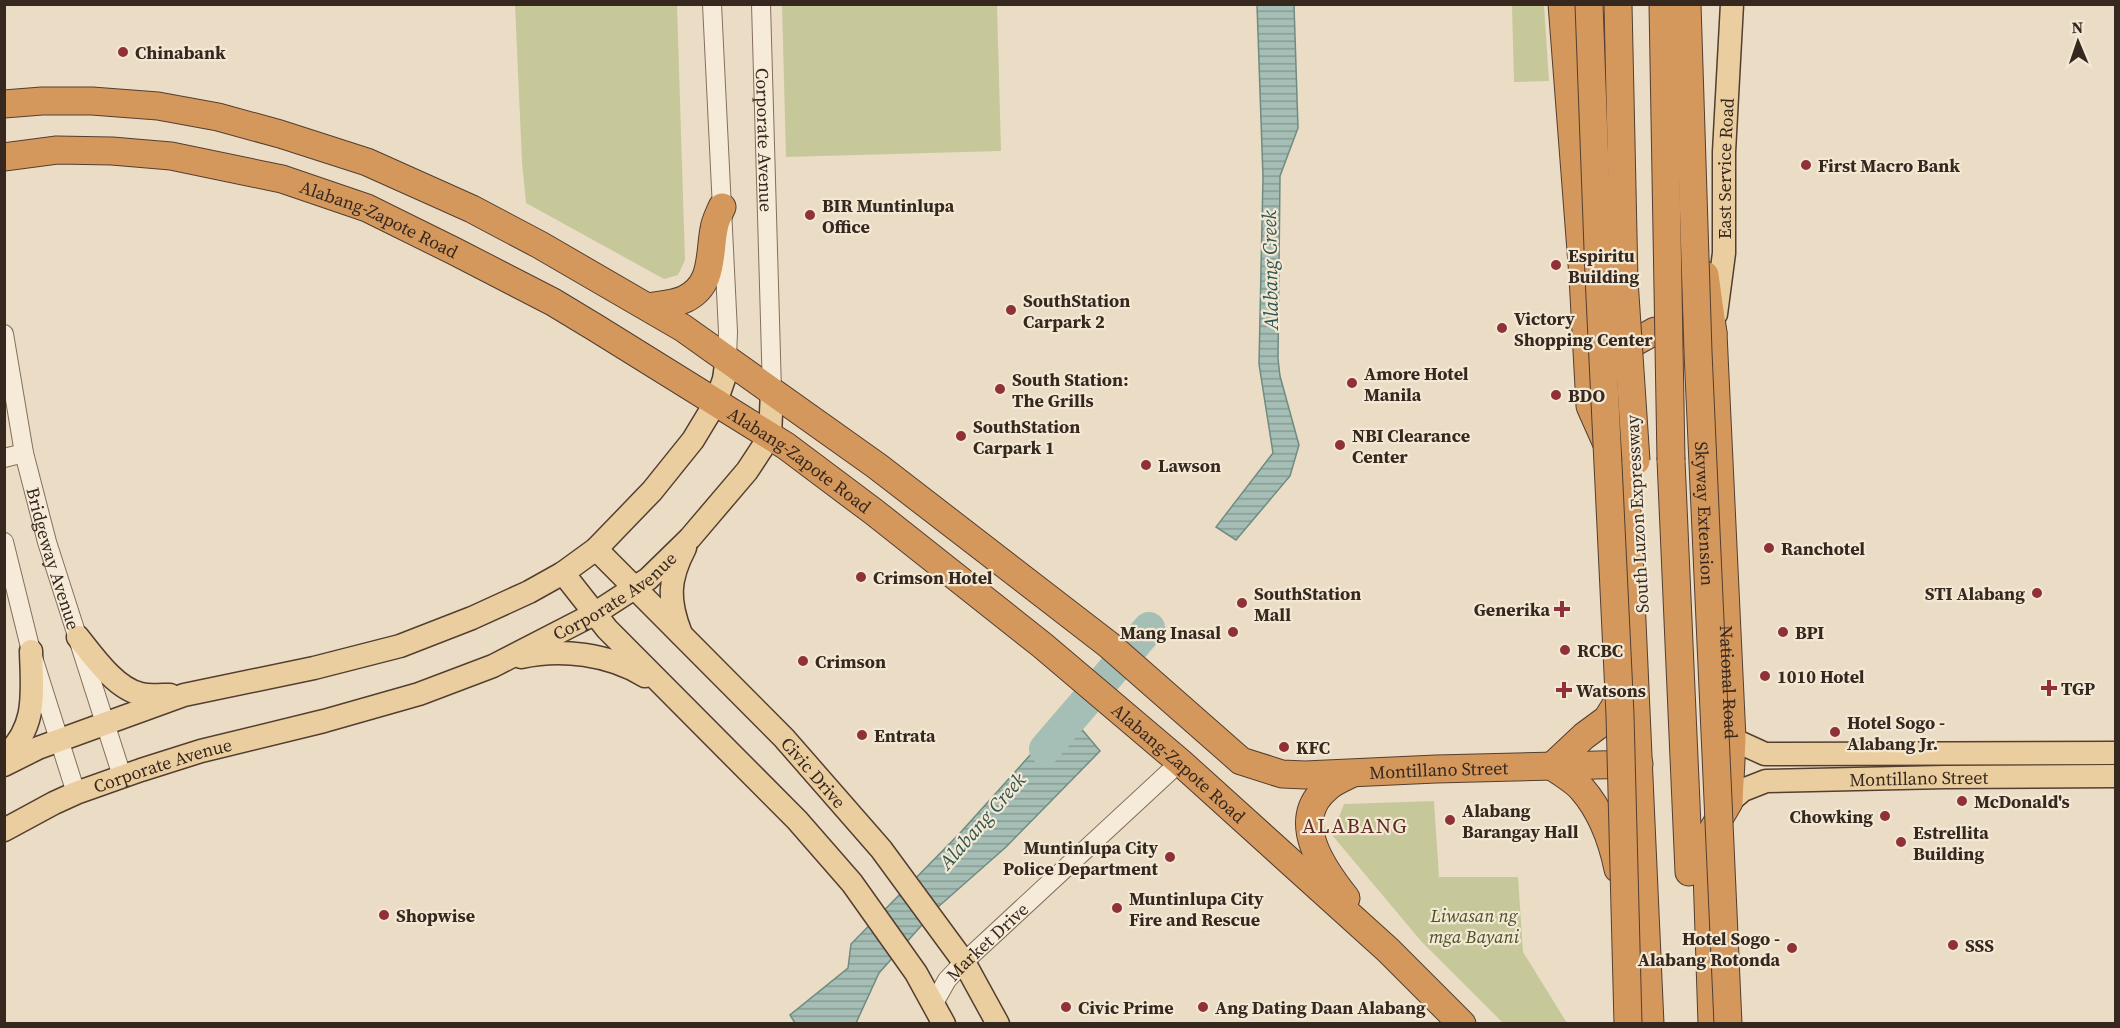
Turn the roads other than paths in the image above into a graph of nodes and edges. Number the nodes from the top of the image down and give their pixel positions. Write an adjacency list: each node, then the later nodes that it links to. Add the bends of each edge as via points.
1 (712, 4): 12 (street)
2 (761, 4): 17 (street, Corporate Avenue)
3 (1562, 4): 19 (highway)
4 (1589, 4): 61 (highway, bridge, via 1620,716)
5 (1618, 4): 63 (highway, South Luzon Expressway, bridge, via 1624,280 1636,460)
6 (1663, 4): 64 (highway, South Luzon Expressway, bridge, via 1671,460)
7 (1687, 4): 66 (highway, Skyway Extension, bridge)
8 (1697, 4): 14 (highway, National Road, via 1702,255)
9 (1732, 4): 14 (main road, East Service Road, via 1724,152 1724,254)
10 (4, 104): 13 (highway, via 92,101 158,106 280,134 367,162 472,209)
11 (4, 157): 18 (highway, Alabang-Zapote Road, via 57,150 171,156 282,179 367,208 596,328)
12 (722, 207): 13 (highway, via 714,226 706,279 685,300); 16 (street)
13 (648, 307): 16 (highway)
14 (1713, 333): 19 (highway, via 1655,331 1626,347); 38 (highway, National Road)
15 (4, 334): 21 (street, Bridgeway Avenue)
16 (727, 358): 17 (highway); 18 (main road)
17 (772, 391): 20 (main road, Corporate Avenue); 47 (highway, Montillano Street, via 877,466 1110,645 1241,761 1282,774)
18 (716, 402): 20 (highway, Alabang-Zapote Road); 26 (main road, via 668,472)
19 (1590, 406): 23 (highway)
20 (770, 436): 24 (main road, Corporate Avenue, via 747,471); 43 (highway, Alabang-Zapote Road, via 874,512 1042,645)
21 (24, 453): 22 (street); 30 (street, Bridgeway Avenue)
22 (4, 458)
23 (1626, 487): 33 (highway); 54 (highway, via 1633,460 1650,450 1666,450 1684,463 1688,480 1697,804)
24 (690, 538): 28 (main road, Corporate Avenue); 31 (main road, via 673,575 670,594)
25 (4, 542): 32 (street)
26 (596, 549): 27 (main road); 28 (main road, Civic Drive)
27 (562, 573): 29 (main road); 36 (main road, via 501,605 400,646)
28 (634, 588): 29 (main road, Corporate Avenue); 31 (main road, Civic Drive)
29 (594, 614): 34 (main road, Corporate Avenue); 35 (main road)
30 (78, 637): 36 (main road, via 123,686 140,694); 37 (street, Bridgeway Avenue)
31 (683, 638): 56 (main road, Civic Drive, via 783,738 881,849)
32 (31, 651): 39 (street); 42 (main road, via 32,703 28,726)
33 (1634, 654): 44 (highway); 46 (highway, via 1628,685 1607,719)
34 (493, 666): 35 (main road, via 534,655 587,655 637,671); 48 (main road, Corporate Avenue, via 419,694 201,751)
35 (660, 685): 57 (main road, via 756,778 852,883)
36 (184, 696): 37 (main road)
37 (104, 723): 39 (main road); 48 (street, Bridgeway Avenue)
38 (1732, 739): 41 (main road, Montillano Street); 52 (highway, National Road)
39 (60, 740): 45 (main road); 51 (street)
40 (2115, 753): 41 (main road, Montillano Street)
41 (1765, 754): 50 (main road)
42 (4, 757)
43 (1180, 762): 55 (highway, Alabang-Zapote Road); 56 (street, Market Drive)
44 (1639, 764): 46 (highway, Montillano Street); 62 (highway)
45 (4, 765)
46 (1552, 766): 47 (highway, Montillano Street); 61 (highway, via 1581,788 1609,831 1622,891)
47 (1352, 773): 55 (highway, via 1326,788 1311,808 1309,825 1326,873)
48 (122, 776): 51 (main road, Corporate Avenue)
49 (2115, 776): 50 (main road, Montillano Street)
50 (1766, 781): 52 (main road, Montillano Street, via 1743,790)
51 (76, 793): 53 (main road, Corporate Avenue)
52 (1729, 802): 54 (highway, National Road)
53 (4, 830)
54 (1706, 841): 65 (highway)
55 (1388, 950): 60 (highway, Alabang-Zapote Road)
56 (964, 962): 57 (street, Market Drive, via 947,980); 59 (main road, Civic Drive)
57 (934, 1003): 58 (main road)
58 (944, 1023)
59 (998, 1023)
60 (1462, 1023)
61 (1627, 1023)
62 (1650, 1023)
63 (1659, 1023)
64 (1696, 1023)
65 (1712, 1023)
66 (1728, 1023)

